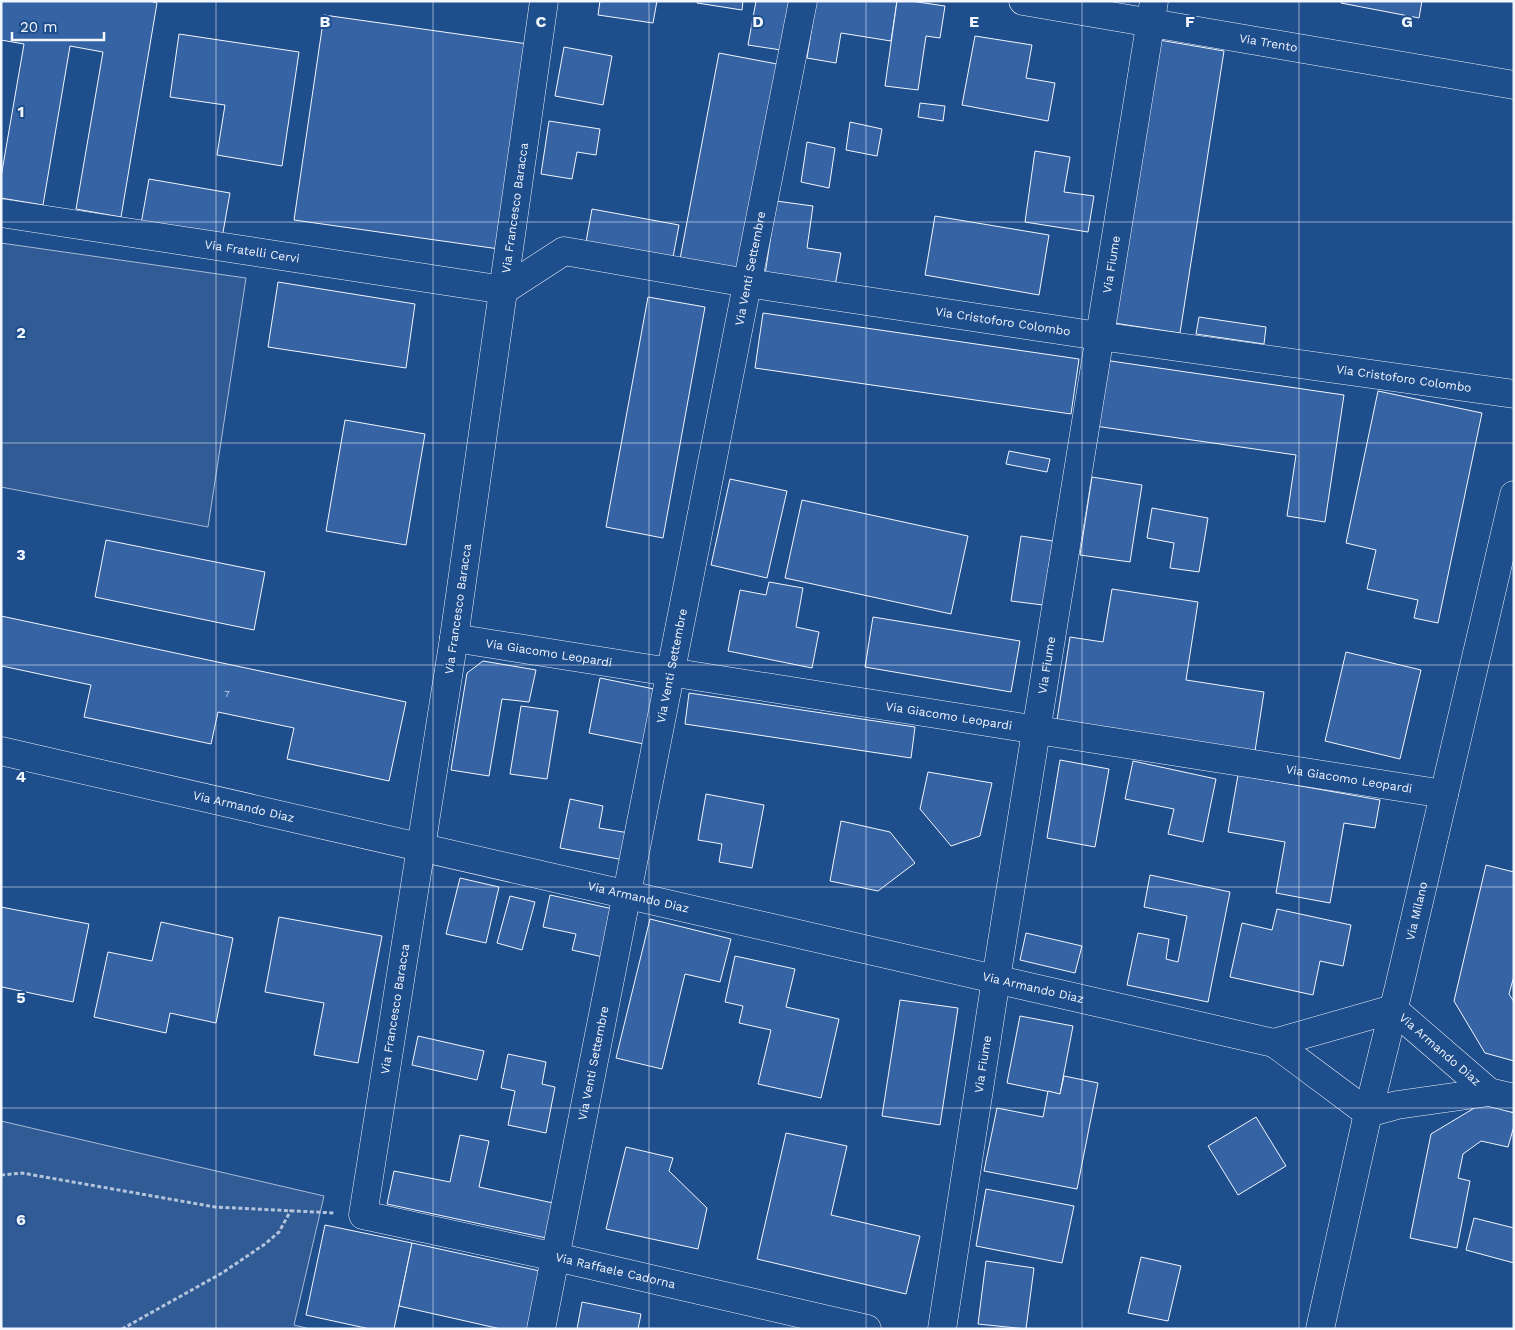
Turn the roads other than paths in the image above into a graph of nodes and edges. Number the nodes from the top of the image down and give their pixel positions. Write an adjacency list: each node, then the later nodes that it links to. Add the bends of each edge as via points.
1 (544, 1): 8 (street, Via Francesco Baracca)
2 (803, 1): 7 (street, Via Venti Settembre)
3 (1023, 1): 4 (street, Via Trento)
4 (1152, 12): 5 (street, Via Trento); 9 (street, Via Fiume)
5 (1514, 85)
6 (1, 213): 8 (street, Via Fratelli Cervi)
7 (747, 283): 8 (street, Via Cristoforo Colombo, via 564,251); 9 (street, Via Cristoforo Colombo); 14 (street, Via Venti Settembre)
8 (504, 290): 13 (street, Via Francesco Baracca)
9 (1100, 336): 10 (street, Via Cristoforo Colombo); 15 (street, Via Fiume)
10 (1514, 394)
11 (1514, 495): 12 (street, Via Milano)
12 (1505, 569): 17 (street, Via Milano)
13 (454, 638): 14 (street, Via Giacomo Leopardi); 18 (street, Via Francesco Baracca)
14 (671, 672): 15 (street, Via Giacomo Leopardi); 19 (street, Via Venti Settembre)
15 (1036, 730): 17 (street, Via Giacomo Leopardi); 20 (street, Via Fiume)
16 (1, 751): 18 (street, Via Armando Diaz)
17 (1444, 794): 21 (street, Via Milano)
18 (420, 847): 19 (street, Via Armando Diaz); 25 (street, Via Francesco Baracca)
19 (627, 895): 20 (street, Via Armando Diaz); 26 (street, Via Venti Settembre)
20 (996, 979): 22 (street, Via Armando Diaz); 29 (street, Via Fiume)
21 (1392, 1010): 22 (street, Via Armando Diaz); 23 (street, Via Armando Diaz); 24 (street, Via Milano)
22 (1274, 1043): 24 (street, Via Armando Diaz)
23 (1501, 1095): 24 (street, Via Armando Diaz, via 1397,1105)
24 (1368, 1113): 30 (street, Via Milano)
25 (363, 1215): 26 (street, Via Raffaele Cadorna)
26 (556, 1257): 27 (street, Via Venti Settembre); 28 (street, Via Raffaele Cadorna)
27 (541, 1329)
28 (867, 1329)
29 (942, 1329)
30 (1320, 1329)

